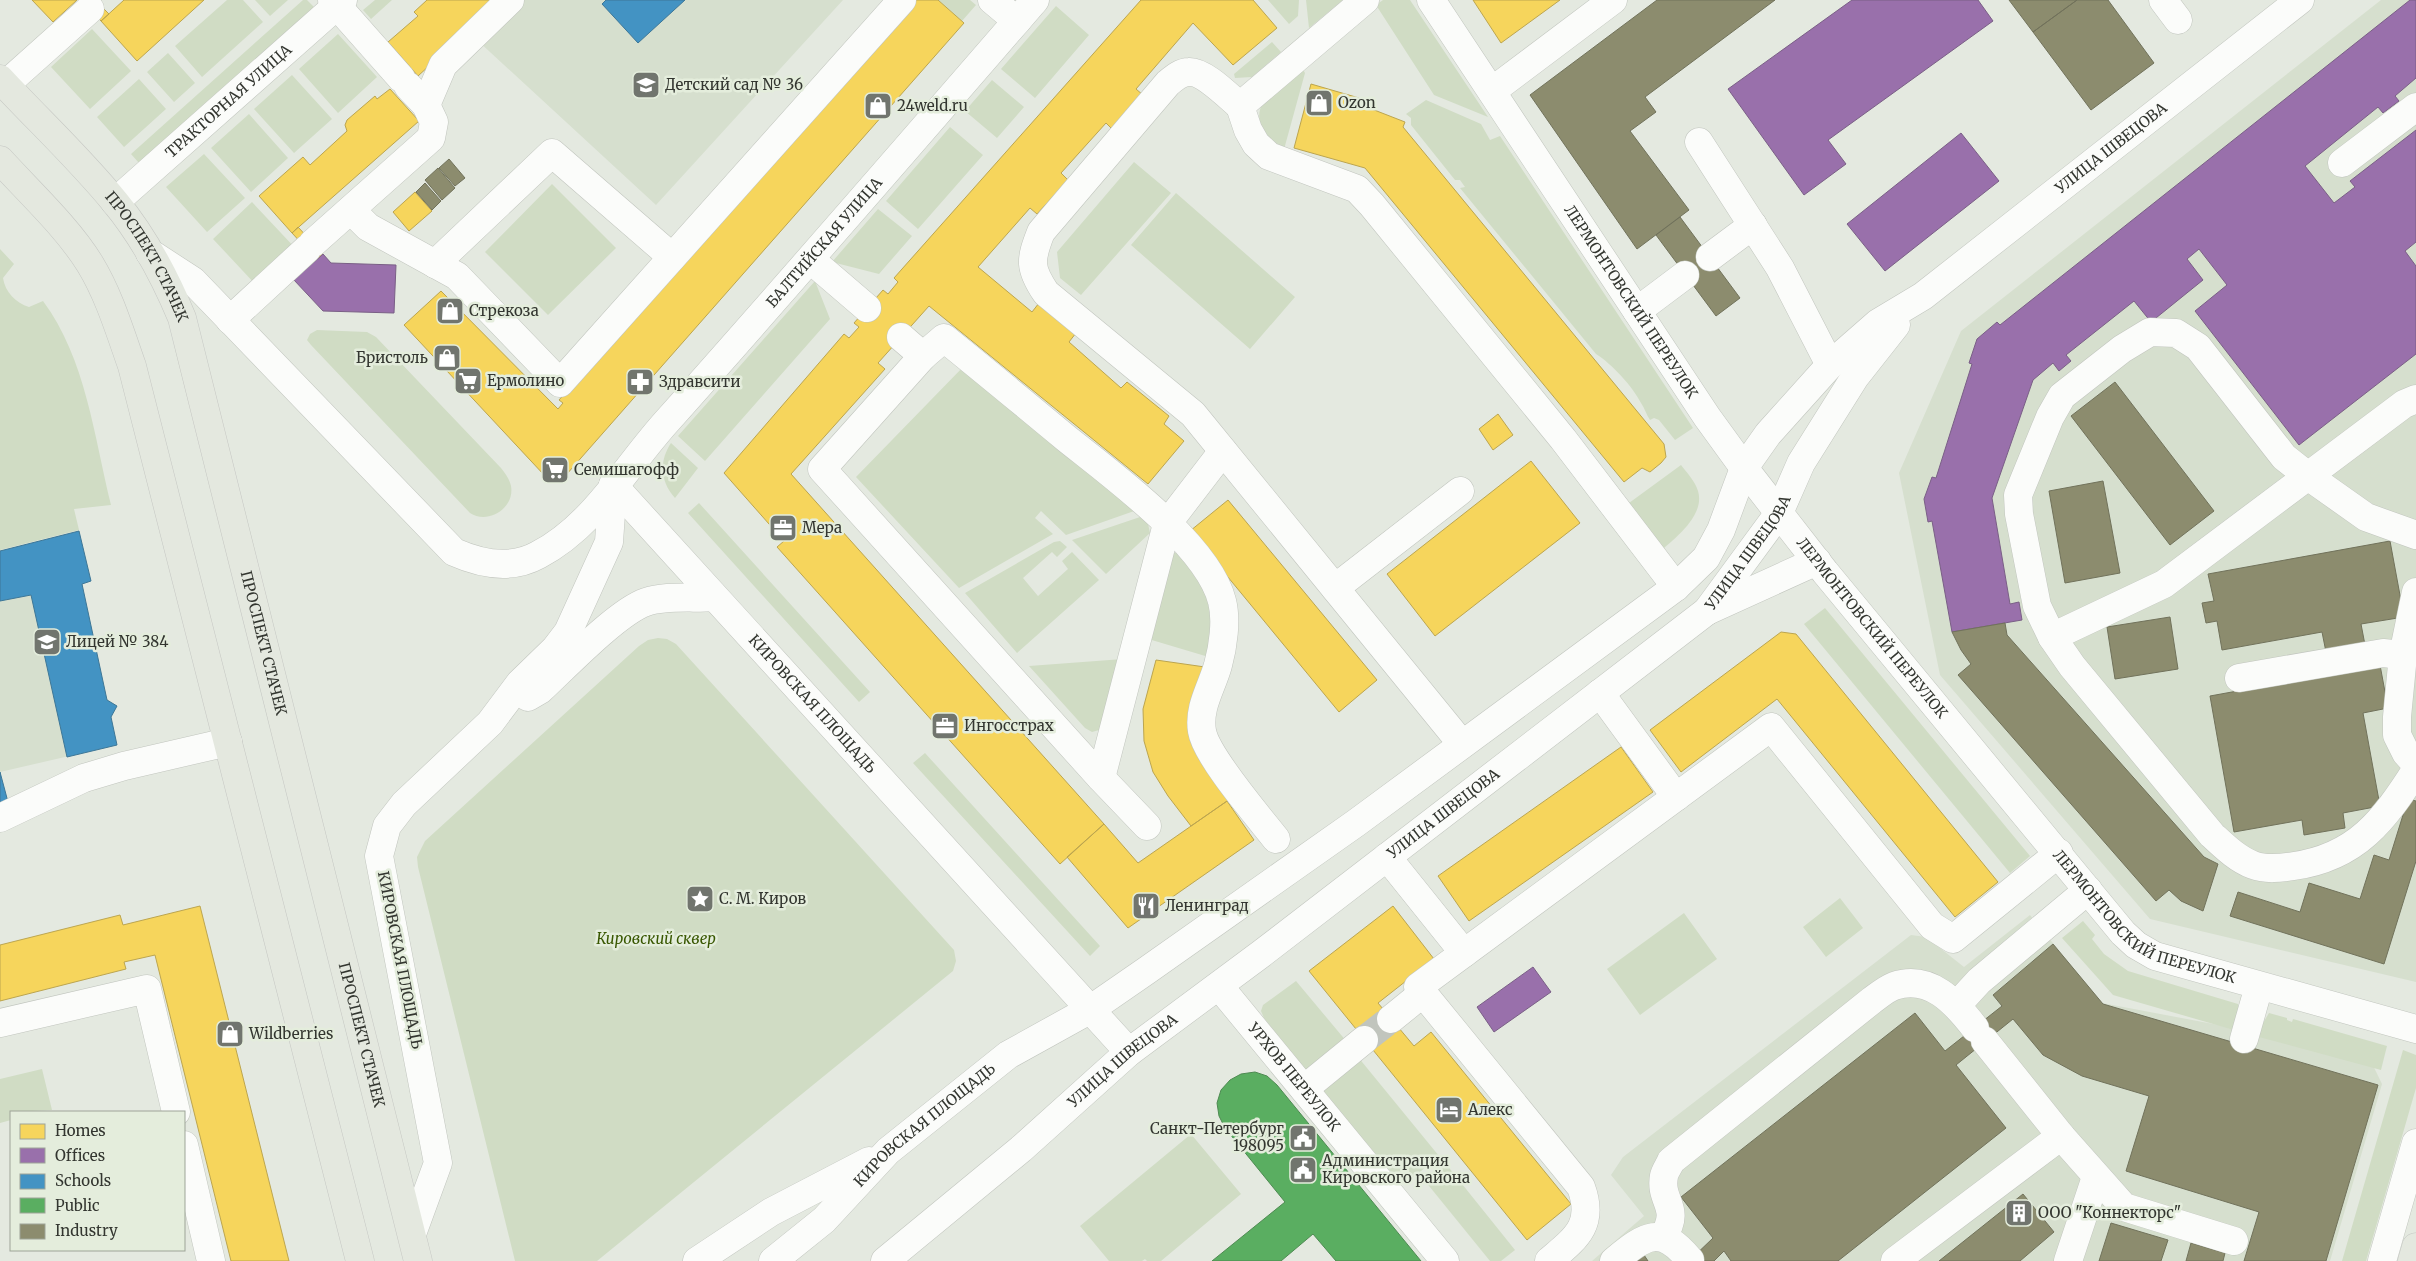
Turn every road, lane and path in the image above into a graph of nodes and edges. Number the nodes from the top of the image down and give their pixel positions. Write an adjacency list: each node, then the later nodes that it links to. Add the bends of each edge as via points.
1 (510, 0): 13 (street, via 443,65)
2 (902, 0): 24 (street)
3 (992, 0): 11 (street)
4 (1035, 0): 11 (street, БАЛТИЙСКАЯ УЛИЦА)
5 (1365, 0): 15 (street)
6 (1431, 0): 14 (street, ЛЕРМОНТОВСКИЙ ПЕРЕУЛОК)
7 (1613, 0): 14 (street)
8 (2300, 0): 29 (street, УЛИЦА ШВЕЦОВА)
9 (337, 2): 13 (street); 20 (street, ТРАКТОРНАЯ УЛИЦА)
10 (96, 4): 12 (street)
11 (1017, 21): 26 (street, БАЛТИЙСКАЯ УЛИЦА)
12 (3, 82): 20 (main road, ПРОСПЕКТ СТАЧЕК)
13 (412, 89): 21 (street, via 434,122 431,138)
14 (1492, 91): 31 (street, ЛЕРМОНТОВСКИЙ ПЕРЕУЛОК)
15 (1240, 106): 37 (street, via 1200,74 1189,72 1168,83 1041,232 1032,255 1035,278 1046,294 1193,414); 46 (street, via 1256,144 1269,156 1357,189 1372,205 1564,439)
16 (2416, 107): 19 (street)
17 (1699, 142): 22 (street)
18 (0, 160): 56 (main road, via 74,242 90,264 110,306 132,366)
19 (2342, 164)
20 (115, 202): 23 (main road, ПРОСПЕКТ СТАЧЕК)
21 (351, 210): 27 (street, via 368,227); 32 (street)
22 (1752, 225): 25 (street); 35 (street, via 1780,268)
23 (150, 253): 32 (street, БАЛТИЙСКАЯ УЛИЦА, via 193,280); 87 (main road, ПРОСПЕКТ СТАЧЕК, via 182,318)
24 (672, 257): 27 (street, via 552,152); 27 (street, via 560,383 457,276)
25 (1710, 257)
26 (811, 260): 30 (street); 40 (street, БАЛТИЙСКАЯ УЛИЦА)
27 (435, 264)
28 (1686, 275): 31 (street)
29 (1923, 296): 35 (street, УЛИЦА ШВЕЦОВА, via 1878,323); 42 (street, УЛИЦА ШВЕЦОВА, via 1888,333 1854,377 1801,463)
30 (867, 308)
31 (1637, 311): 38 (street, ЛЕРМОНТОВСКИЙ ПЕРЕУЛОК)
32 (230, 320): 40 (street, БАЛТИЙСКАЯ УЛИЦА, via 454,552 476,562 506,565 537,556 580,527)
33 (900, 337): 34 (street)
34 (923, 356): 43 (street, via 944,338 1152,508); 60 (street, via 822,469)
35 (1830, 364): 38 (street, УЛИЦА ШВЕЦОВА, via 1768,434)
36 (2416, 399): 39 (street, via 2404,404)
37 (1223, 451): 43 (street); 47 (street)
38 (1744, 468): 42 (street, ЛЕРМОНТОВСКИЙ ПЕРЕУЛОК); 46 (street, УЛИЦА ШВЕЦОВА, via 1721,530 1706,558)
39 (2308, 476): 44 (street, via 2366,516); 51 (street, via 2164,584); 51 (street, via 2284,457 2198,347 2176,333 2150,332 2122,349 2062,396 2018,495 2037,606)
40 (613, 485): 49 (street); 55 (street, КИРОВСКАЯ ПЛОЩАДЬ, via 609,542 568,632 556,649 520,683)
41 (1460, 491): 47 (street)
42 (1779, 513): 45 (street, ЛЕРМОНТОВСКИЙ ПЕРЕУЛОК); 50 (street, УЛИЦА ШВЕЦОВА)
43 (1167, 524): 60 (street); 64 (street, via 1207,570 1222,602 1225,619 1218,665 1202,714 1201,730 1205,744)
44 (2416, 535)
45 (1817, 561): 50 (street); 65 (street, ЛЕРМОНТОВСКИЙ ПЕРЕУЛОК)
46 (1676, 586): 57 (street, УЛИЦА ШВЕЦОВА)
47 (1335, 588): 57 (street)
48 (2416, 592): 52 (street)
49 (714, 597): 55 (street, КИРОВСКАЯ ПЛОЩАДЬ, via 644,602 616,621 540,690); 73 (street, КИРОВСКАЯ ПЛОЩАДЬ)
50 (1707, 611): 54 (street, УЛИЦА ШВЕЦОВА)
51 (2052, 637): 59 (street, via 2072,666 2212,835 2253,865 2275,869 2340,854 2383,820)
52 (2403, 655): 53 (street, via 2383,653); 58 (street, via 2396,717 2398,735 2406,753)
53 (2239, 678)
54 (1600, 693): 61 (street); 66 (street, УЛИЦА ШВЕЦОВА)
55 (490, 723): 87 (street, КИРОВСКАЯ ПЛОЩАДЬ, via 404,804 387,826 379,856 438,1163)
56 (228, 742): 62 (street, via 84,778); 93 (main road)
57 (1462, 744): 73 (street, УЛИЦА ШВЕЦОВА, via 1332,840)
58 (2416, 764)
59 (2416, 770)
60 (1101, 778): 63 (street)
61 (1676, 797): 65 (street, via 1771,727 1932,926 1953,939); 68 (street)
62 (0, 818)
63 (1147, 826)
64 (1276, 840)
65 (2058, 854): 67 (street, ЛЕРМОНТОВСКИЙ ПЕРЕУЛОК)
66 (1386, 858): 68 (street); 69 (street, УЛИЦА ШВЕЦОВА)
67 (2088, 890): 70 (street, ЛЕРМОНТОВСКИЙ ПЕРЕУЛОК, via 2136,946 2154,956); 72 (street, via 1980,981)
68 (1464, 953): 71 (street, via 1418,987)
69 (1219, 986): 79 (street, УЛИЦА ШВЕЦОВА); 80 (street, УРХОВ ПЕРЕУЛОК)
70 (2259, 986): 76 (street, ЛЕРМОНТОВСКИЙ ПЕРЕУЛОК); 77 (street)
71 (1423, 993): 74 (street); 99 (street, via 1581,1187 1586,1202 1586,1218 1578,1235)
72 (1957, 1005): 82 (street); 88 (street, via 1934,988 1911,982 1892,987 1871,1001 1671,1161 1664,1176 1665,1192 1672,1211 1670,1225)
73 (1091, 1009): 79 (street, КИРОВСКАЯ ПЛОЩАДЬ); 85 (street, КИРОВСКАЯ ПЛОЩАДЬ, via 1008,1055)
74 (1391, 1019)
75 (0, 1023): 81 (street, via 147,989)
76 (2416, 1029)
77 (2244, 1039)
78 (1364, 1040): 80 (street)
79 (1129, 1052): 97 (street, УЛИЦА ШВЕЦОВА, via 1021,1149)
80 (1304, 1089): 98 (street, УРХОВ ПЕРЕУЛОК)
81 (176, 1111)
82 (2061, 1136): 86 (street); 101 (street)
83 (2416, 1143): 103 (street)
84 (185, 1150): 92 (street)
85 (888, 1152): 95 (street, via 771,1212); 96 (street, КИРОВСКАЯ ПЛОЩАДЬ, via 824,1220)
86 (2096, 1177): 89 (street, via 2124,1207); 102 (street)
87 (412, 1234): 94 (main road, ПРОСПЕКТ СТАЧЕК)
88 (1663, 1237): 91 (street, via 1679,1247); 100 (street, via 1646,1238)
89 (2234, 1241)
90 (2416, 1247): 104 (main road)
91 (1690, 1260)
92 (211, 1261)
93 (360, 1261)
94 (418, 1261)
95 (697, 1261)
96 (773, 1261)
97 (885, 1261)
98 (1445, 1261)
99 (1549, 1261)
100 (1614, 1261)
101 (1895, 1261)
102 (2068, 1261)
103 (2382, 1261)
104 (2412, 1261)

